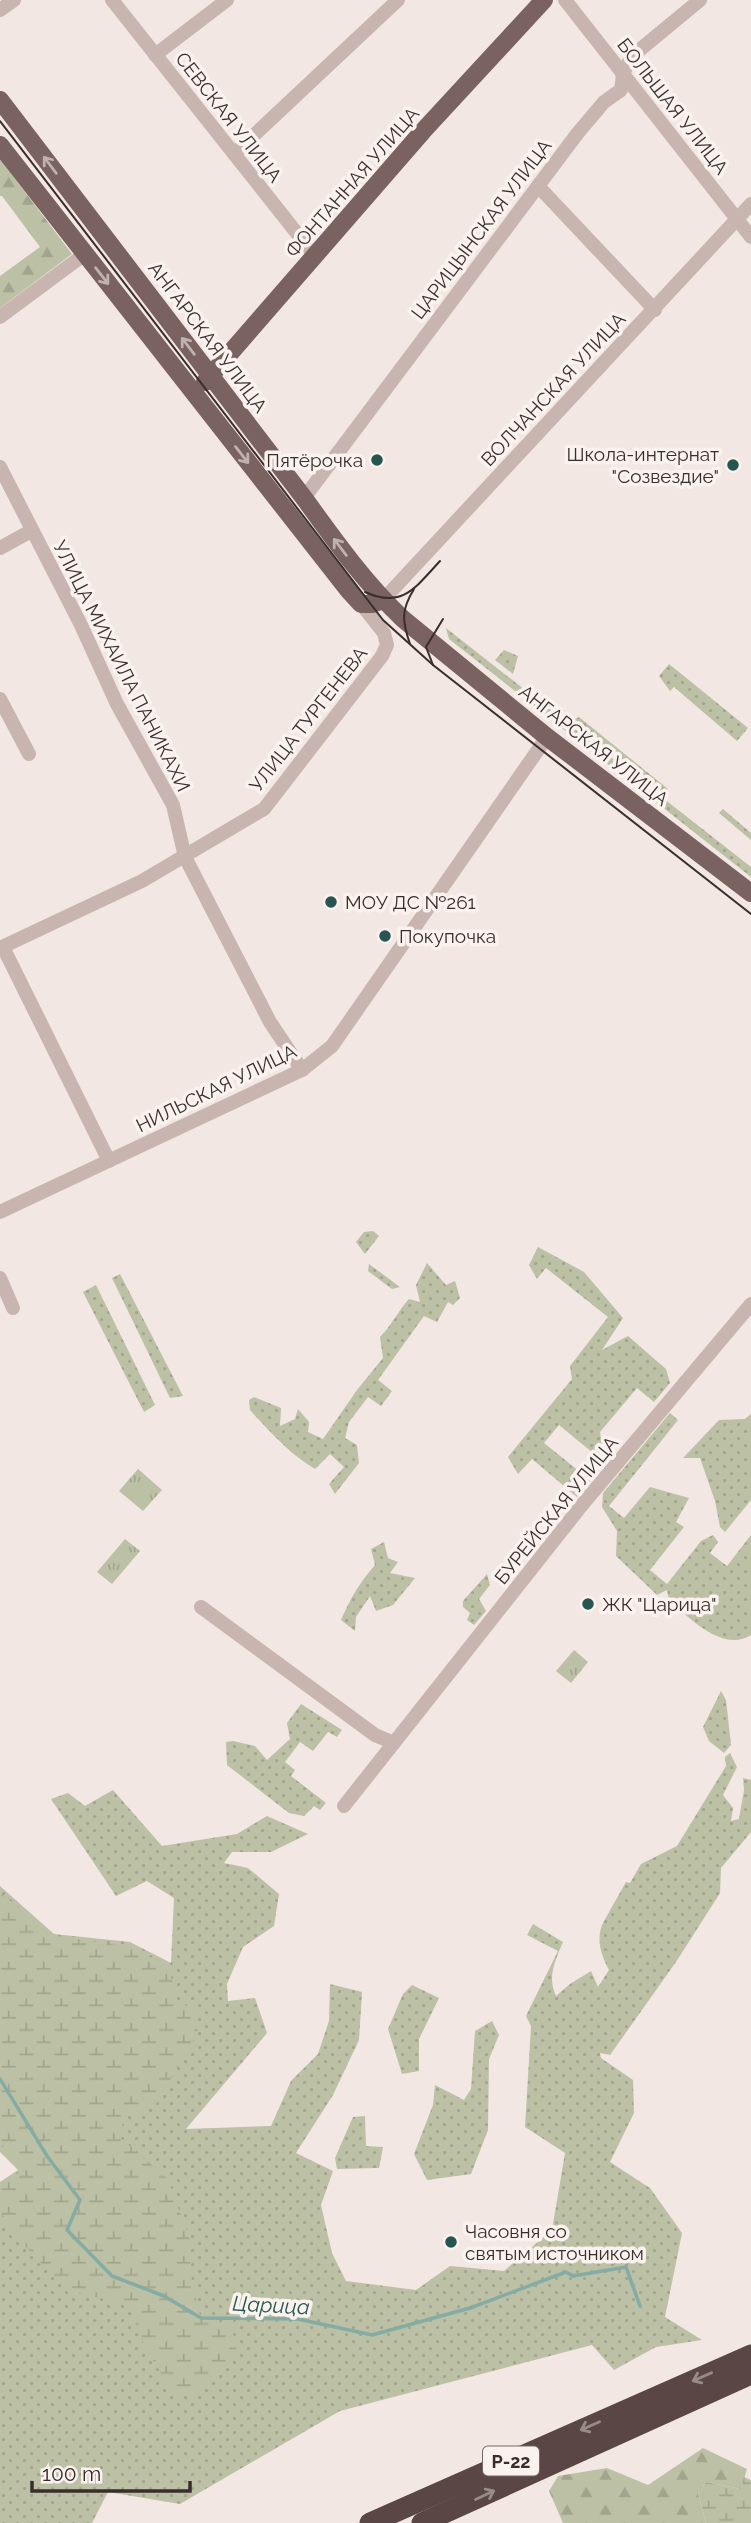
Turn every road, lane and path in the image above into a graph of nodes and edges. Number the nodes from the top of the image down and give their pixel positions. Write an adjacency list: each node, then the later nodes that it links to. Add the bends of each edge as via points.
1 (14, 0): 8 (street)
2 (112, 0): 9 (street, СЕВСКАЯ УЛИЦА)
3 (227, 0): 9 (street)
4 (398, 0): 13 (street)
5 (544, 0): 19 (main road, ФОНТАННАЯ УЛИЦА, via 422,131)
6 (565, 0): 10 (street, БОЛЬШАЯ УЛИЦА)
7 (700, 0): 10 (street, ЦАРИЦЫНСКАЯ УЛИЦА, via 631,57)
8 (0, 10)
9 (155, 55): 13 (street, СЕВСКАЯ УЛИЦА)
10 (623, 74): 14 (street, ЦАРИЦЫНСКАЯ УЛИЦА, via 621,90 604,102); 16 (street, БОЛЬШАЯ УЛИЦА)
11 (0, 100): 22 (main road, АНГАРСКАЯ УЛИЦА, one-way to 11)
12 (0, 145): 18 (main road, АНГАРСКАЯ УЛИЦА)
13 (233, 154): 19 (street, СЕВСКАЯ УЛИЦА)
14 (538, 186): 20 (street); 25 (street, ЦАРИЦЫНСКАЯ УЛИЦА)
15 (751, 204): 16 (street, ВОЛЧАНСКАЯ УЛИЦА)
16 (738, 220): 17 (street, БОЛЬШАЯ УЛИЦА); 20 (street, ВОЛЧАНСКАЯ УЛИЦА)
17 (751, 237)
18 (85, 254): 21 (street); 23 (main road, АНГАРСКАЯ УЛИЦА, one-way to 23)
19 (315, 256): 22 (main road, ФОНТАННАЯ УЛИЦА)
20 (654, 310): 28 (street, ВОЛЧАНСКАЯ УЛИЦА)
21 (0, 317)
22 (211, 376): 23 (main road, ФОНТАННАЯ УЛИЦА); 25 (main road, АНГАРСКАЯ УЛИЦА)
23 (194, 393): 28 (main road, АНГАРСКАЯ УЛИЦА, one-way to 28)
24 (0, 467): 26 (street, УЛИЦА МИХАИЛА ПАНИКАХИ)
25 (304, 498): 28 (main road, АНГАРСКАЯ УЛИЦА, one-way to 25)
26 (31, 531): 27 (street); 32 (street, УЛИЦА МИХАИЛА ПАНИКАХИ, via 173,805)
27 (0, 548)
28 (371, 605): 30 (main road, АНГАРСКАЯ УЛИЦА, via 403,619); 32 (street, УЛИЦА ТУРГЕНЕВА, via 387,645 382,656 264,809)
29 (0, 699): 31 (street)
30 (547, 737): 33 (main road, АНГАРСКАЯ УЛИЦА); 35 (street, НИЛЬСКАЯ УЛИЦА, via 332,1045)
31 (29, 754)
32 (185, 857): 34 (street, УЛИЦА ТУРГЕНЕВА); 35 (street, УЛИЦА МИХАИЛА ПАНИКАХИ, via 270,1022)
33 (751, 893)
34 (1, 948): 36 (street)
35 (302, 1070): 36 (street, НИЛЬСКАЯ УЛИЦА)
36 (108, 1161): 37 (street, НИЛЬСКАЯ УЛИЦА)
37 (0, 1212)
38 (0, 1278): 40 (street)
39 (751, 1304): 42 (street, БУРЕЙСКАЯ УЛИЦА, via 582,1505)
40 (13, 1308)
41 (201, 1607): 42 (street, via 375,1735)
42 (394, 1743): 43 (street, БУРЕЙСКАЯ УЛИЦА)
43 (344, 1806)
44 (751, 2355): 46 (highway, Р-22, one-way to 46)
45 (751, 2374): 46 (highway, Р-22)
46 (655, 2407): 47 (highway, Р-22, one-way to 47); 48 (highway, Р-22, one-way to 46)
47 (370, 2523)
48 (422, 2523)

